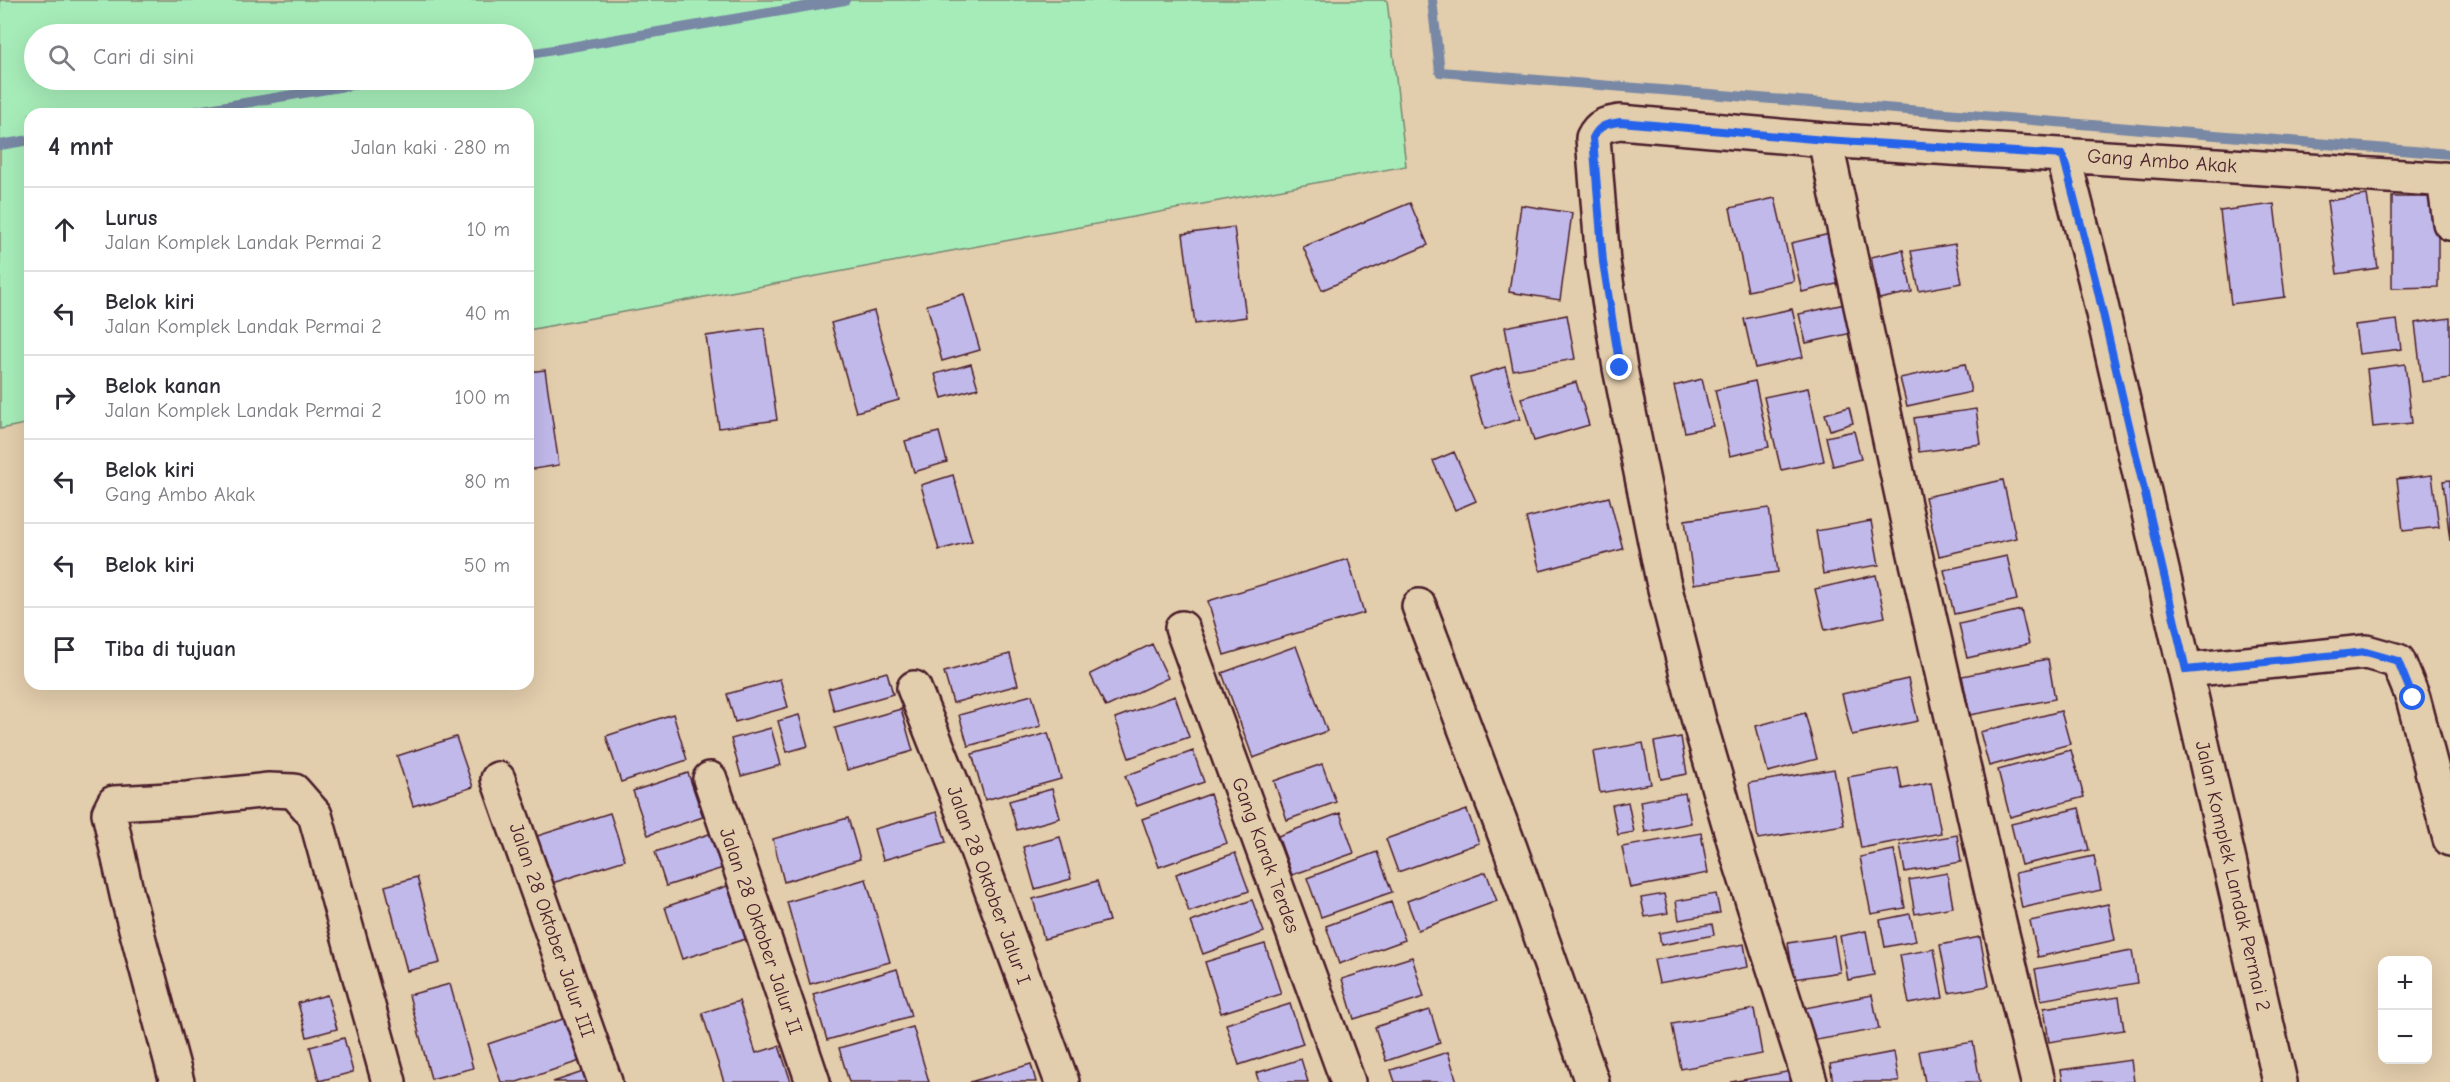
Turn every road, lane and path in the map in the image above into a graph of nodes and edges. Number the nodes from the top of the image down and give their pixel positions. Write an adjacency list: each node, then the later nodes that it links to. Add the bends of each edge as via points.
1 (1825, 140): 2 (street, Gang Ambo Akak); 19 (street, Gang Ambo Akak, via 1620,122 1604,125 1593,138 1603,262 1663,581 1738,858); 20 (street, via 1915,554)
2 (2063, 155): 3 (street, Gang Ambo Akak); 7 (street, Jalan Komplek Landak Permai 2)
3 (2447, 179): 4 (street)
4 (2450, 223)
5 (1419, 606): 18 (street)
6 (1182, 628): 17 (street, Gang Karak Terdes)
7 (2186, 670): 11 (street, via 2366,652 2398,661 2413,698); 21 (street, Jalan Komplek Landak Permai 2)
8 (914, 688): 16 (street, Jalan 28 Oktober Jalur I)
9 (498, 779): 14 (street, Jalan 28 Oktober Jalur III)
10 (710, 779): 15 (street, Jalan 28 Oktober Jalur II)
11 (2450, 839)
12 (177, 1082): 13 (street, via 109,813 114,803 269,790 294,791 315,815)
13 (389, 1082)
14 (605, 1082)
15 (813, 1082)
16 (1062, 1082)
17 (1348, 1082)
18 (1592, 1082)
19 (1810, 1082)
20 (2038, 1082)
21 (2280, 1082)

